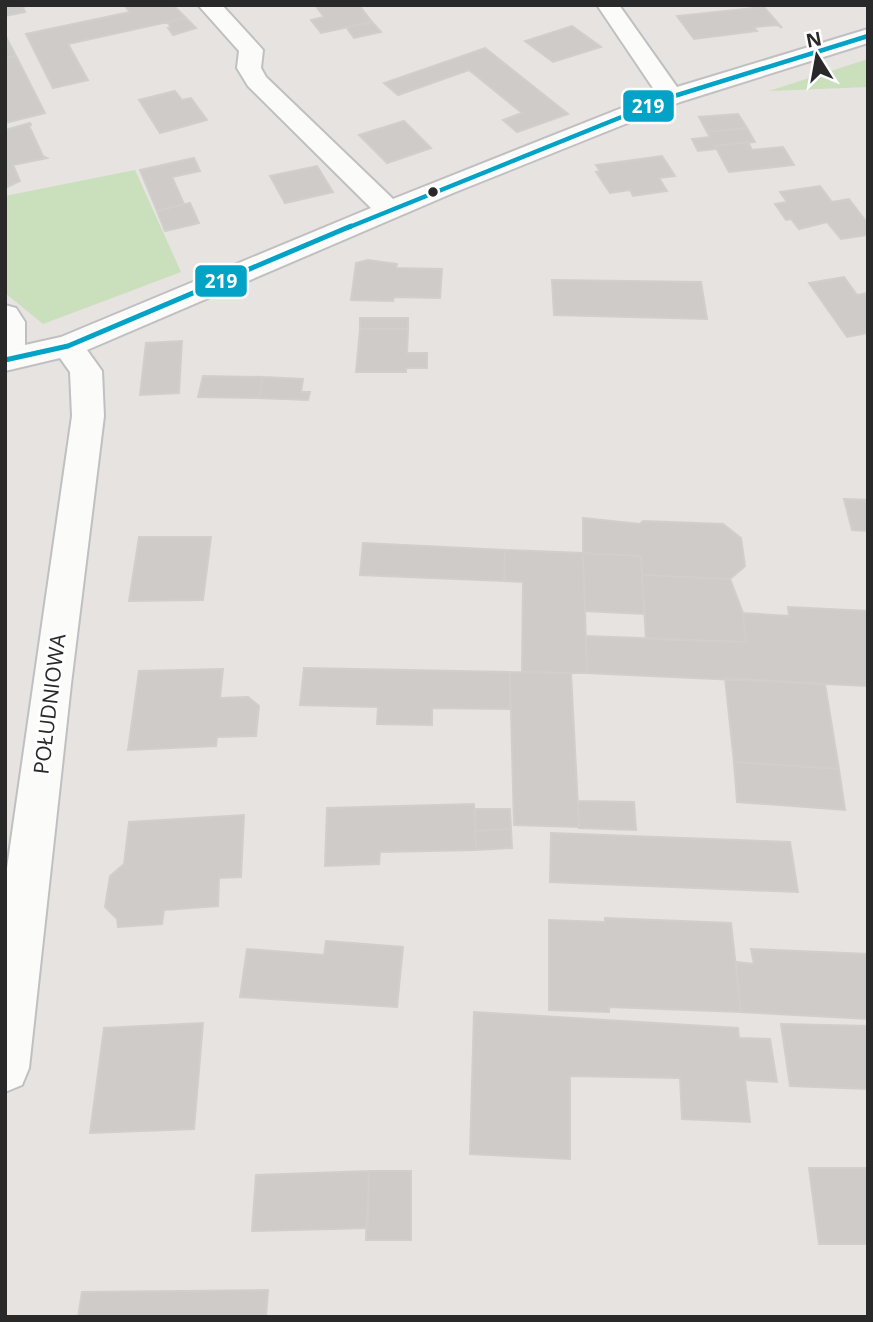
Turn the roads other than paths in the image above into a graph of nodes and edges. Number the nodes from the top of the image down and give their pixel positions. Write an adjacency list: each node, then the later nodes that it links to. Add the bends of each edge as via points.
1 (608, 5): 4 (street)
2 (210, 6): 5 (street, via 251,50 249,68 256,81)
3 (868, 36): 4 (street)
4 (671, 97): 5 (street)
5 (389, 210): 7 (street)
6 (5, 314): 8 (street, via 10,322)
7 (68, 346): 8 (street); 9 (street, POŁUDNIOWA, via 86,371 88,416)
8 (7, 360)
9 (5, 1068)

